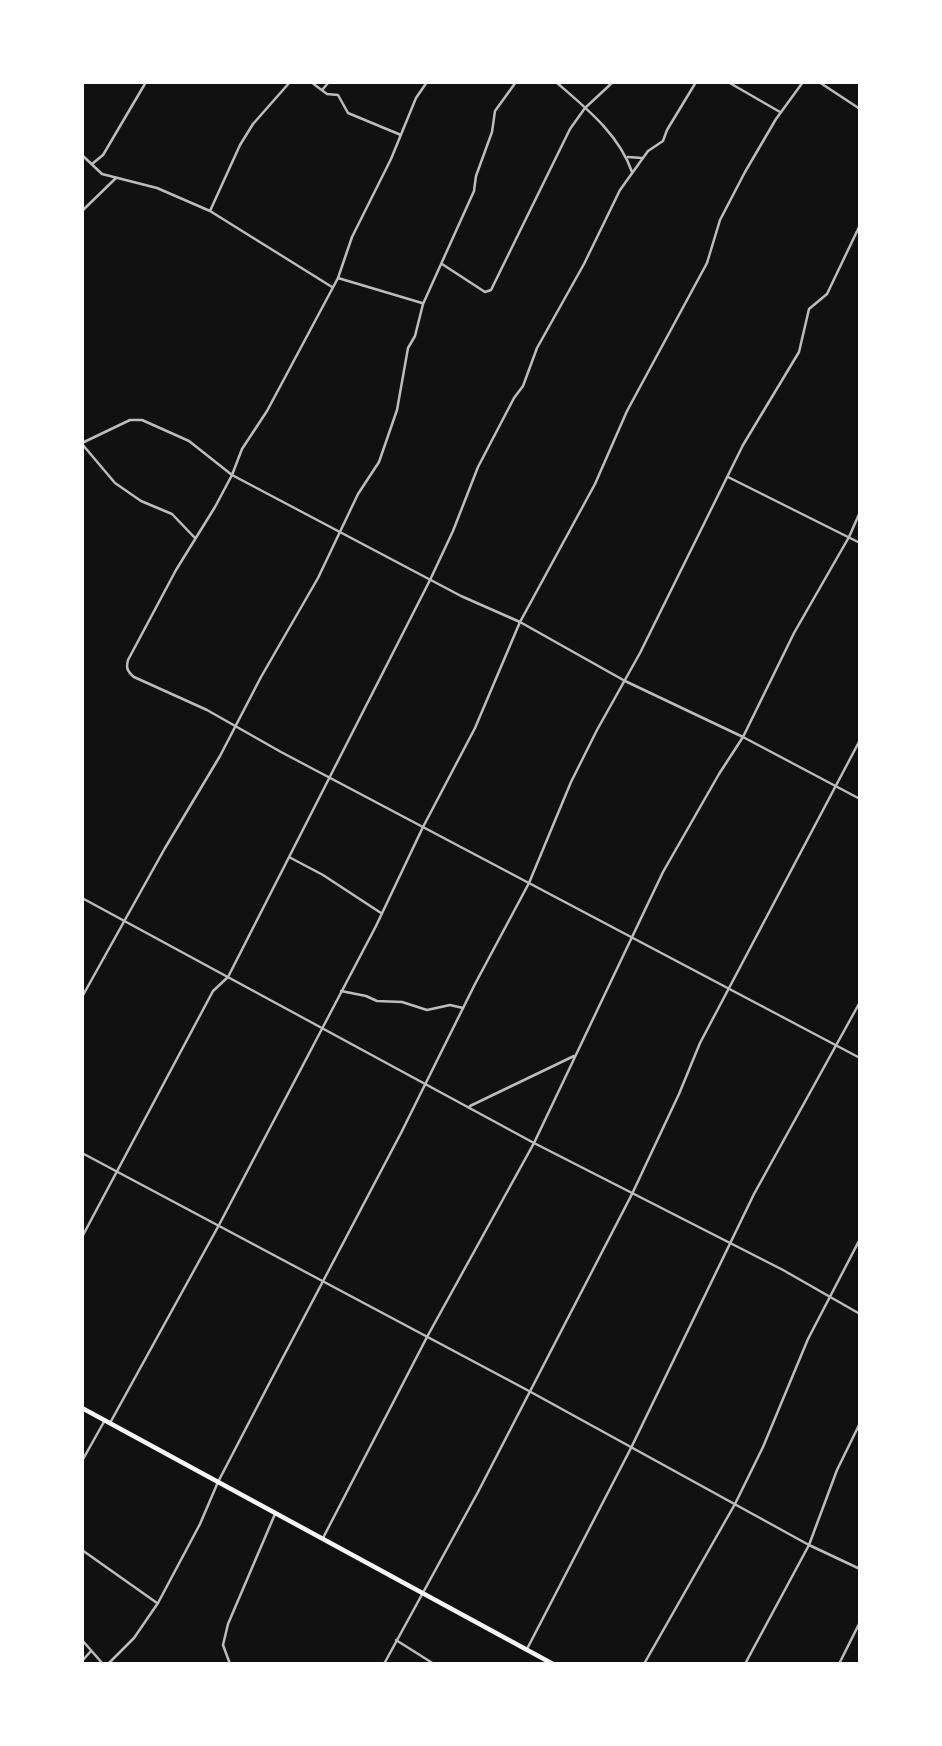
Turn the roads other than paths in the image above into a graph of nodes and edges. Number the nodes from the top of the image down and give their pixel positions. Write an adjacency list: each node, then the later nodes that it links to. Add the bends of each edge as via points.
1 (146, 82): 23 (street, via 103,155)
2 (290, 82): 27 (street, via 240,145)
3 (311, 82): 15 (street)
4 (329, 82): 15 (street)
5 (427, 82): 19 (street)
6 (516, 82): 29 (street, via 495,111 474,191)
7 (556, 82): 16 (street)
8 (608, 82): 14 (street)
9 (613, 82): 14 (street)
10 (696, 82): 22 (street, via 663,141)
11 (729, 82): 18 (street)
12 (803, 82): 18 (street)
13 (819, 82): 17 (street)
14 (607, 88): 16 (street)
15 (323, 90): 19 (street, via 340,97 348,113)
16 (585, 108): 21 (street); 29 (street, via 570,129 491,290 485,292)
17 (860, 109)
18 (780, 112): 42 (street, via 720,220 707,263)
19 (401, 135): 30 (street, via 352,237)
20 (82, 155): 23 (street)
21 (627, 157): 22 (street); 24 (street)
22 (642, 158): 24 (street)
23 (92, 164): 25 (street, via 102,174)
24 (632, 172): 41 (street, via 478,467)
25 (116, 178): 26 (street); 27 (street, via 138,181)
26 (82, 211)
27 (211, 211): 31 (street)
28 (860, 225): 35 (street, via 827,294 809,309 799,352)
29 (441, 263): 32 (street)
30 (338, 278): 31 (street); 32 (street)
31 (332, 287): 34 (street)
32 (423, 303): 37 (street, via 379,462)
33 (82, 444): 34 (street, via 130,420 142,420 189,442); 39 (street, via 115,483 172,514)
34 (232, 475): 37 (street); 39 (street)
35 (728, 477): 38 (street); 43 (street)
36 (860, 512): 38 (street)
37 (341, 532): 41 (street); 44 (street)
38 (849, 537): 40 (street); 45 (street, via 794,633)
39 (195, 538): 44 (street, via 126,667 134,677)
40 (860, 543)
41 (430, 580): 42 (street); 47 (street)
42 (520, 622): 43 (street); 50 (street, via 487,703)
43 (625, 681): 45 (street); 52 (street, via 571,782)
44 (234, 727): 47 (street); 55 (street)
45 (743, 737): 48 (street); 56 (street, via 663,872)
46 (860, 740): 48 (street)
47 (328, 777): 50 (street); 51 (street)
48 (835, 786): 49 (street); 58 (street)
49 (860, 799)
50 (424, 827): 52 (street); 54 (street)
51 (289, 857): 54 (street); 57 (street)
52 (529, 883): 56 (street); 62 (street)
53 (82, 898): 55 (street)
54 (382, 913): 59 (street)
55 (123, 921): 57 (street); 60 (street)
56 (632, 938): 58 (street); 65 (street)
57 (228, 977): 63 (street); 71 (street, via 214,991)
58 (728, 990): 64 (street); 72 (street)
59 (341, 991): 62 (street, via 427,1010); 63 (street)
60 (82, 997)
61 (860, 1002): 64 (street)
62 (463, 1007): 67 (street)
63 (321, 1026): 67 (street); 73 (street)
64 (836, 1045): 66 (street); 76 (street, via 780,1144)
65 (576, 1056): 68 (street); 69 (street)
66 (860, 1058)
67 (425, 1083): 68 (street); 77 (street)
68 (470, 1106): 69 (street)
69 (534, 1143): 72 (street); 80 (street)
70 (82, 1153): 71 (street)
71 (117, 1171): 73 (street); 74 (street)
72 (632, 1194): 76 (street); 81 (street)
73 (219, 1225): 77 (street); 83 (street)
74 (82, 1237)
75 (860, 1239): 78 (street)
76 (731, 1245): 78 (street); 85 (street)
77 (322, 1283): 80 (street); 87 (street)
78 (830, 1297): 79 (street); 88 (street)
79 (860, 1314)
80 (427, 1337): 81 (street); 90 (street)
81 (529, 1391): 85 (street); 94 (street)
82 (82, 1408): 83 (main road)
83 (108, 1422): 86 (street); 87 (main road)
84 (860, 1423): 91 (street)
85 (631, 1448): 88 (street); 99 (street)
86 (82, 1461)
87 (218, 1482): 89 (main road); 95 (street)
88 (735, 1504): 91 (street); 108 (street)
89 (276, 1513): 90 (main road); 104 (street, via 228,1624 223,1645)
90 (322, 1540): 94 (main road)
91 (809, 1545): 93 (street); 109 (street)
92 (82, 1550): 95 (street)
93 (860, 1569)
94 (423, 1593): 98 (street); 99 (main road)
95 (158, 1604): 103 (street)
96 (860, 1622): 110 (street)
97 (82, 1640): 100 (street)
98 (396, 1640): 105 (street); 106 (street)
99 (527, 1649): 107 (main road)
100 (91, 1651): 101 (street); 102 (street)
101 (82, 1661)
102 (103, 1664)
103 (108, 1664)
104 (230, 1664)
105 (384, 1664)
106 (433, 1664)
107 (554, 1664)
108 (644, 1664)
109 (745, 1664)
110 (839, 1664)

